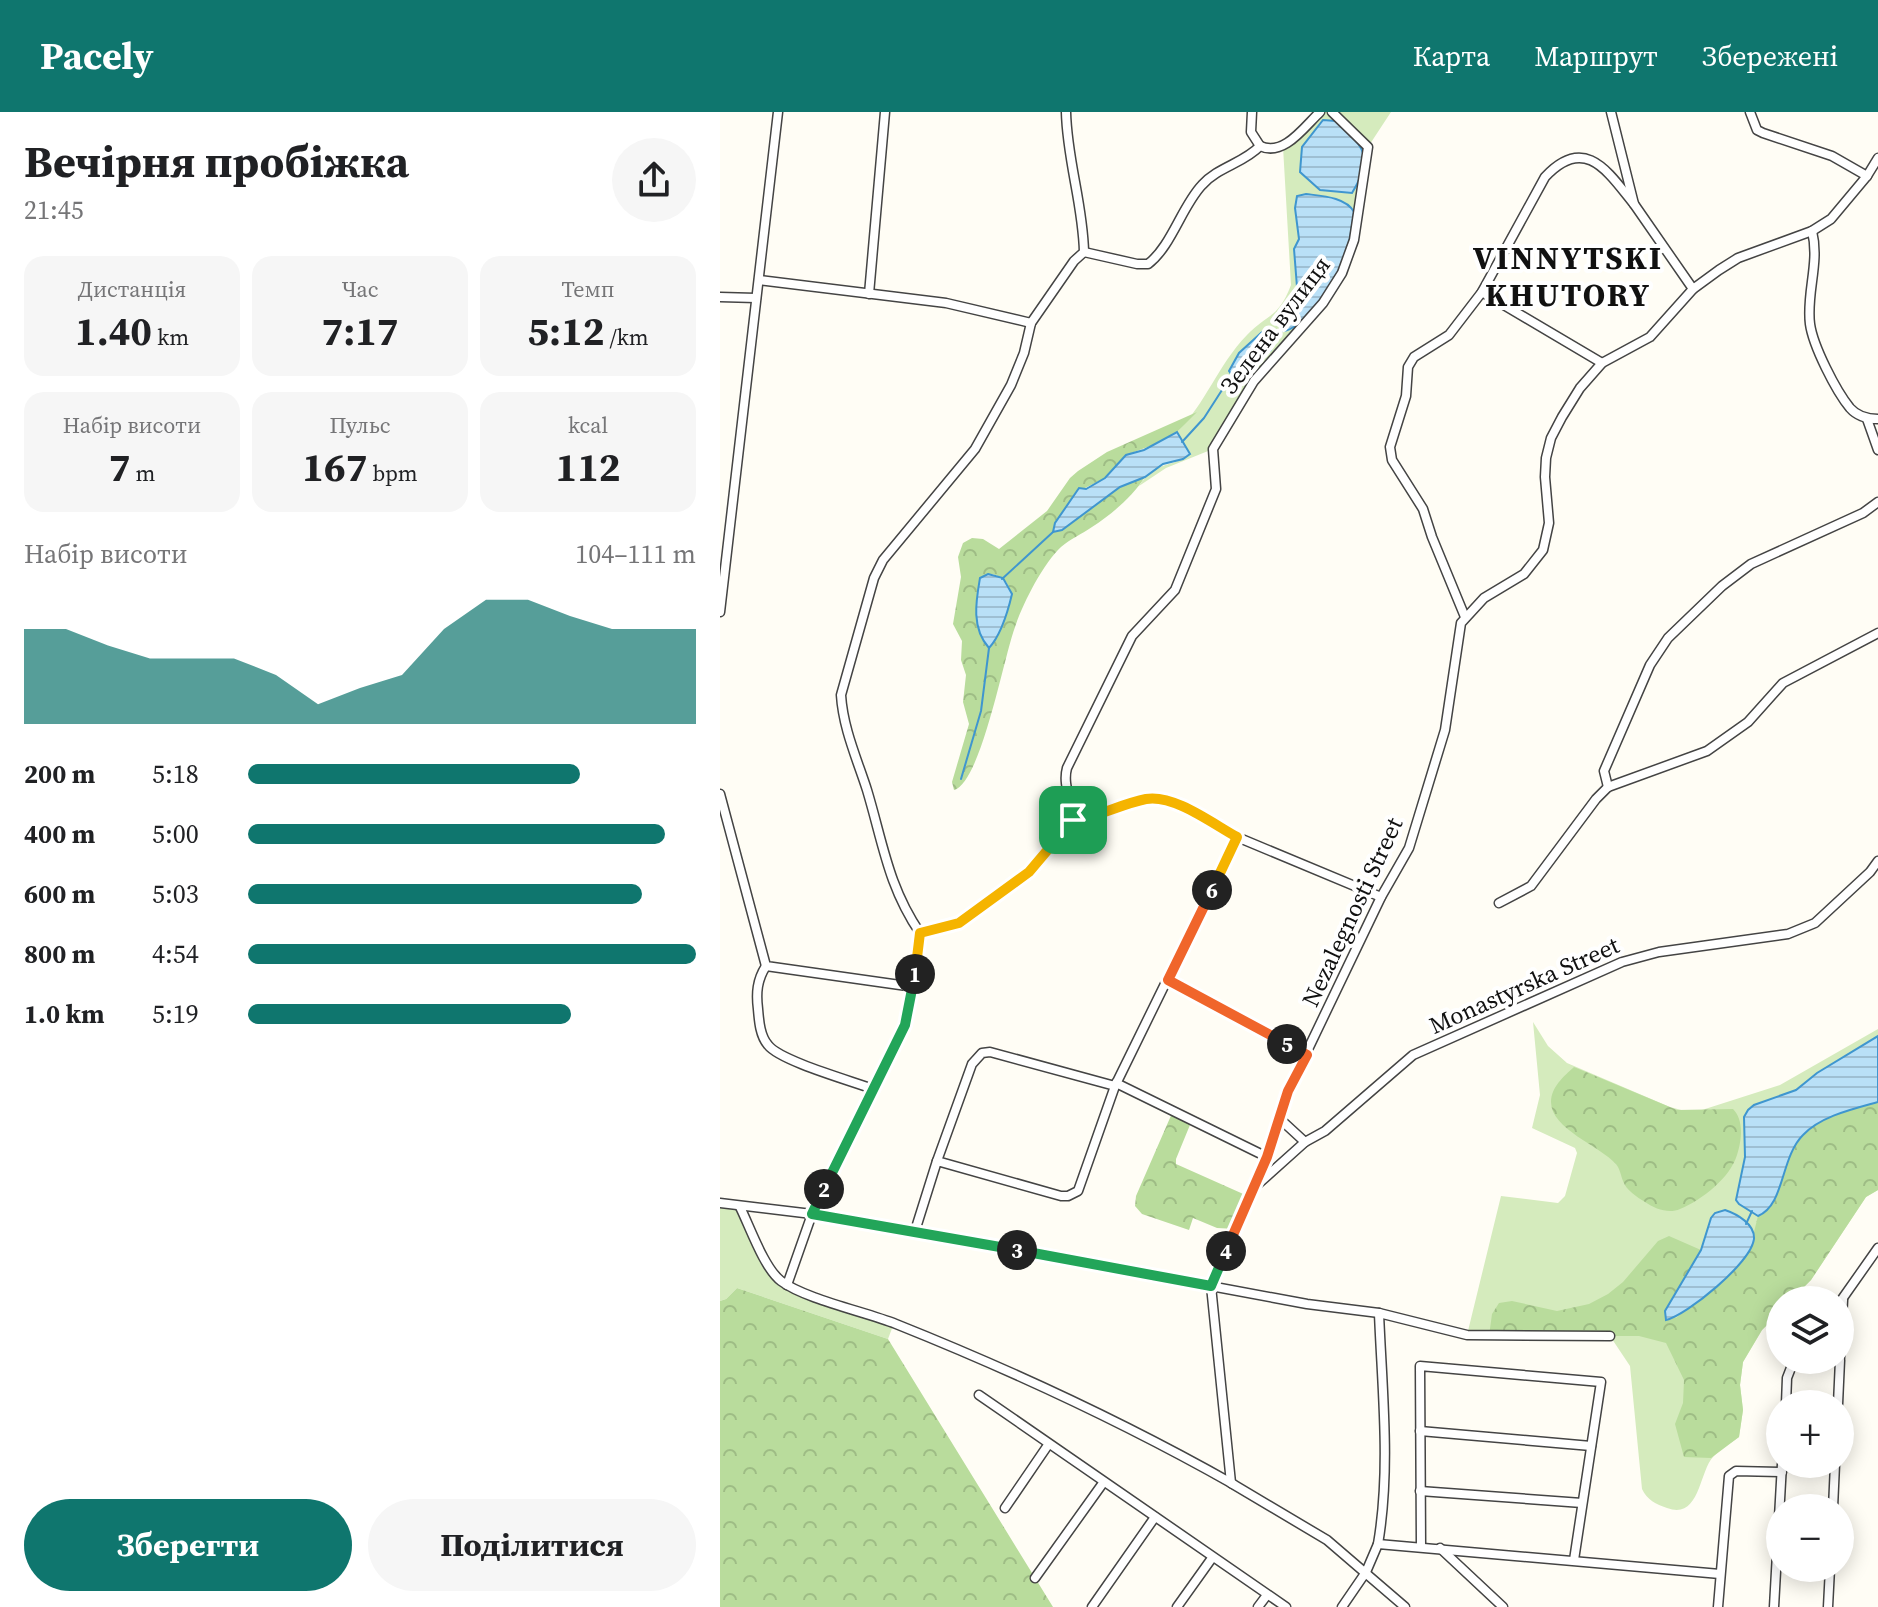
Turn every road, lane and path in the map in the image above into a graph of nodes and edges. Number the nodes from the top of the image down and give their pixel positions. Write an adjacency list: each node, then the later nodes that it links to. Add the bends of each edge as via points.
1 (778, 112): 15 (street)
2 (885, 112): 18 (street)
3 (1066, 112): 14 (street)
4 (1252, 112): 9 (street, via 1251,132)
5 (1320, 112): 9 (street, via 1283,147)
6 (1332, 112): 32 (street, Зелена вулиця, via 1368,147 1347,261 1323,303 1254,381 1213,449 1216,489 1175,590 1132,636 1067,768)
7 (1611, 112): 12 (street)
8 (1750, 112): 11 (street, via 1757,130 1832,156)
9 (1260, 146): 14 (street, via 1200,186 1148,264)
10 (1878, 158): 11 (street)
11 (1867, 176): 13 (street, via 1838,212)
12 (1634, 204): 16 (street); 17 (street, via 1592,160 1573,157 1557,164)
13 (1812, 231): 16 (street, via 1738,258); 23 (street, via 1816,258 1809,322 1816,348 1851,409)
14 (1084, 252): 21 (street)
15 (759, 280): 18 (street); 20 (street)
16 (1693, 289): 22 (street, via 1650,337)
17 (1482, 292): 22 (street); 28 (street, via 1449,335 1414,357 1408,367 1406,396 1390,447 1392,460 1423,509)
18 (869, 294): 21 (street, via 946,303)
19 (720, 297): 20 (street)
20 (756, 298): 27 (street)
21 (1031, 323): 37 (street, via 1011,385 975,449 883,560 841,695 891,882)
22 (1602, 363): 28 (street, via 1573,398 1549,447 1549,523 1543,550 1524,574 1484,598)
23 (1867, 419): 24 (street); 25 (street)
24 (1878, 419)
25 (1878, 450)
26 (1878, 502): 30 (street, via 1751,564 1668,638 1650,665 1604,771)
27 (720, 612)
28 (1465, 617): 35 (street, via 1443,740 1409,848)
29 (1878, 633): 30 (street, via 1783,683 1748,722 1707,751)
30 (1608, 787): 36 (street, via 1531,886)
31 (720, 794): 38 (street)
32 (1073, 820): 33 (street, via 1162,798); 37 (street, via 1018,881 959,923)
33 (1237, 837): 35 (street); 39 (street)
34 (1878, 861): 45 (street, Monastyrska Street, via 1806,929 1622,962 1413,1055)
35 (1381, 897): 41 (street)
36 (1499, 903)
37 (920, 933): 40 (street)
38 (766, 966): 40 (street); 43 (street, via 758,981 757,1004 769,1047)
39 (1168, 980): 41 (street); 42 (street)
40 (914, 987): 43 (street, via 905,1025)
41 (1307, 1055): 44 (street)
42 (1115, 1084): 46 (street); 47 (street, via 982,1053 972,1064); 47 (street, via 1074,1195 1061,1196)
43 (873, 1089): 51 (street)
44 (1280, 1119): 45 (street); 46 (street)
45 (1305, 1142): 48 (street, Monastyrska Street)
46 (1267, 1157): 48 (street)
47 (937, 1161): 52 (street)
48 (1254, 1188): 55 (street)
49 (720, 1203): 50 (street)
50 (740, 1207): 51 (street); 54 (street, via 772,1271)
51 (812, 1214): 52 (street); 54 (street)
52 (915, 1231): 55 (street)
53 (1878, 1248): 56 (street)
54 (787, 1285): 66 (street, via 894,1323 1077,1404)
55 (1211, 1286): 57 (street); 66 (street)
56 (1851, 1286)
57 (1379, 1313): 58 (street, via 1467,1335); 71 (street, via 1384,1427)
58 (1610, 1336)
59 (979, 1395): 61 (street)
60 (1420, 1431): 62 (street); 62 (street, via 1420,1366 1601,1382); 67 (street)
61 (1048, 1445): 65 (street); 69 (street)
62 (1591, 1446): 68 (street)
63 (1766, 1469): 77 (street, via 1729,1476)
64 (1781, 1478): 89 (street)
65 (1103, 1483): 70 (street); 78 (street)
66 (1231, 1483): 76 (street, via 1308,1527)
67 (1420, 1491): 68 (street); 72 (street)
68 (1582, 1503): 75 (street)
69 (1005, 1508)
70 (1155, 1517): 74 (street); 81 (street)
71 (1378, 1544): 72 (street); 76 (street)
72 (1421, 1546): 73 (street)
73 (1439, 1547): 75 (street); 87 (street)
74 (1212, 1558): 80 (street); 82 (street)
75 (1574, 1560): 77 (street)
76 (1366, 1572): 85 (street); 86 (street)
77 (1720, 1574): 88 (street)
78 (1035, 1578)
79 (1829, 1582): 90 (street)
80 (1267, 1595): 83 (street); 84 (street)
81 (1092, 1607)
82 (1177, 1607)
83 (1258, 1607)
84 (1286, 1607)
85 (1342, 1607)
86 (1405, 1607)
87 (1503, 1607)
88 (1718, 1607)
89 (1774, 1607)
90 (1828, 1607)

